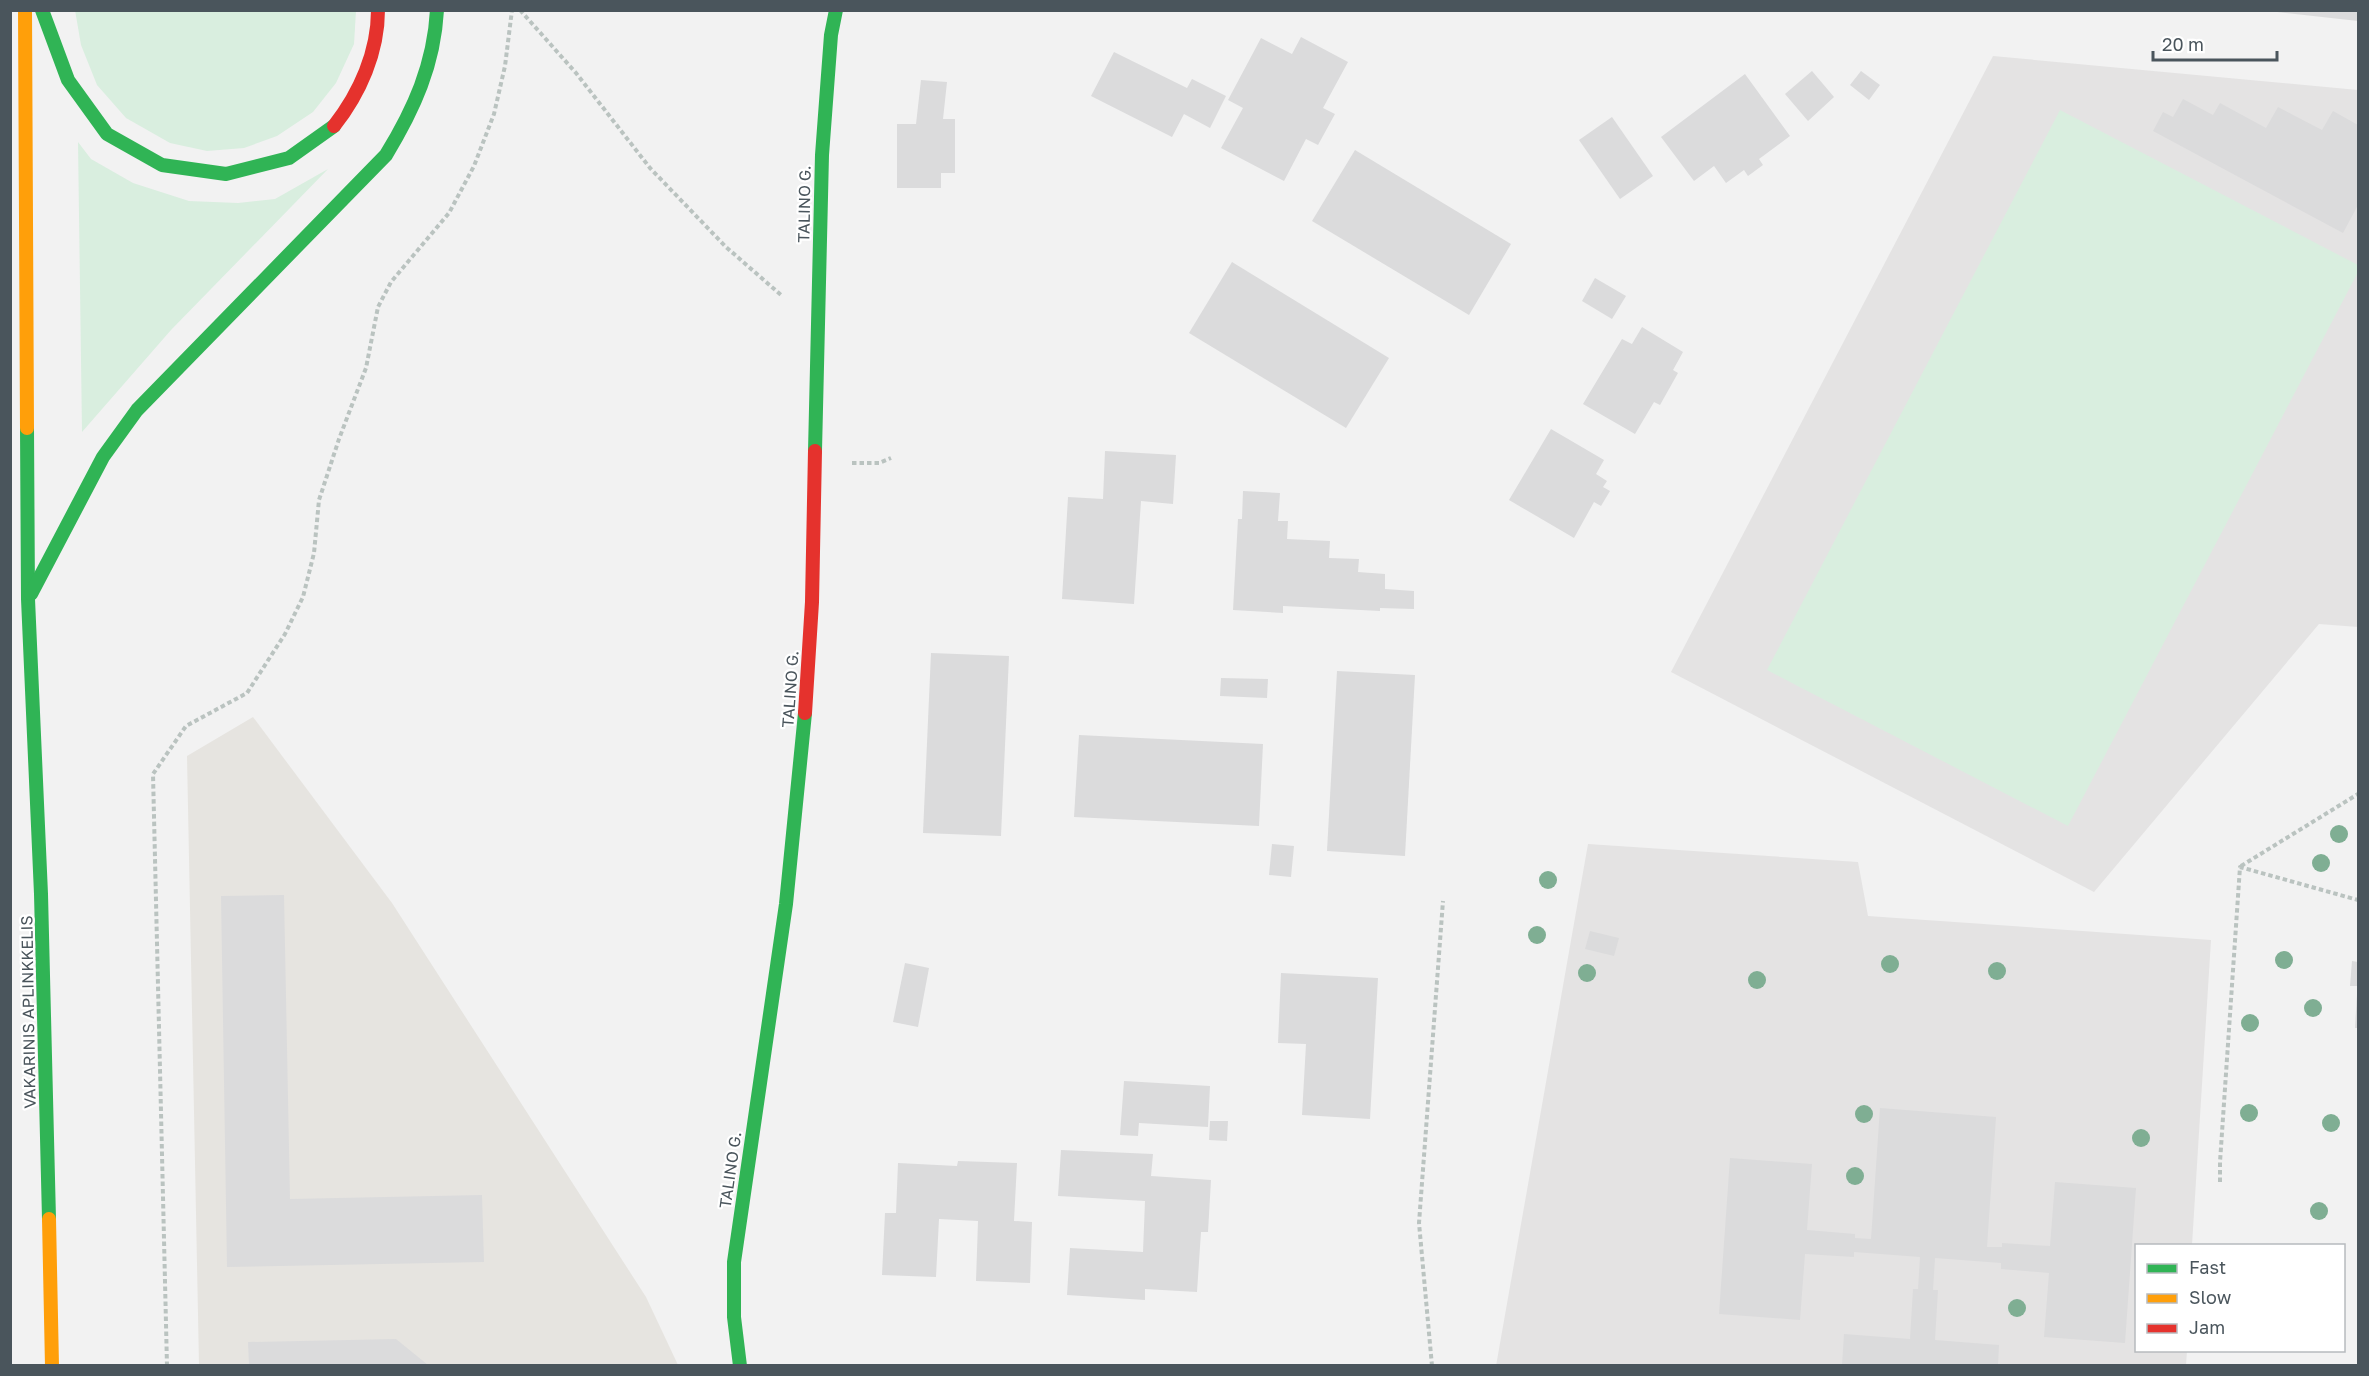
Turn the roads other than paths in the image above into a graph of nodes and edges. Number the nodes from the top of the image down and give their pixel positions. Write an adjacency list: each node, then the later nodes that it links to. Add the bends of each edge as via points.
1 (25, 10): 6 (main road, VAKARINIS APLINKKELIS)
2 (42, 10): 3 (main road, via 68,80 106,134 162,165 226,174 289,158 335,125 364,80 378,28)
3 (378, 10)
4 (437, 10): 6 (main road, via 430,67 412,114 386,155 137,410 103,457)
5 (836, 10): 8 (main road, TALINO G., via 822,155 808,688 786,904 734,1262 734,1317)
6 (28, 599): 7 (main road, VAKARINIS APLINKKELIS, via 41,894)
7 (52, 1365)
8 (740, 1365)

